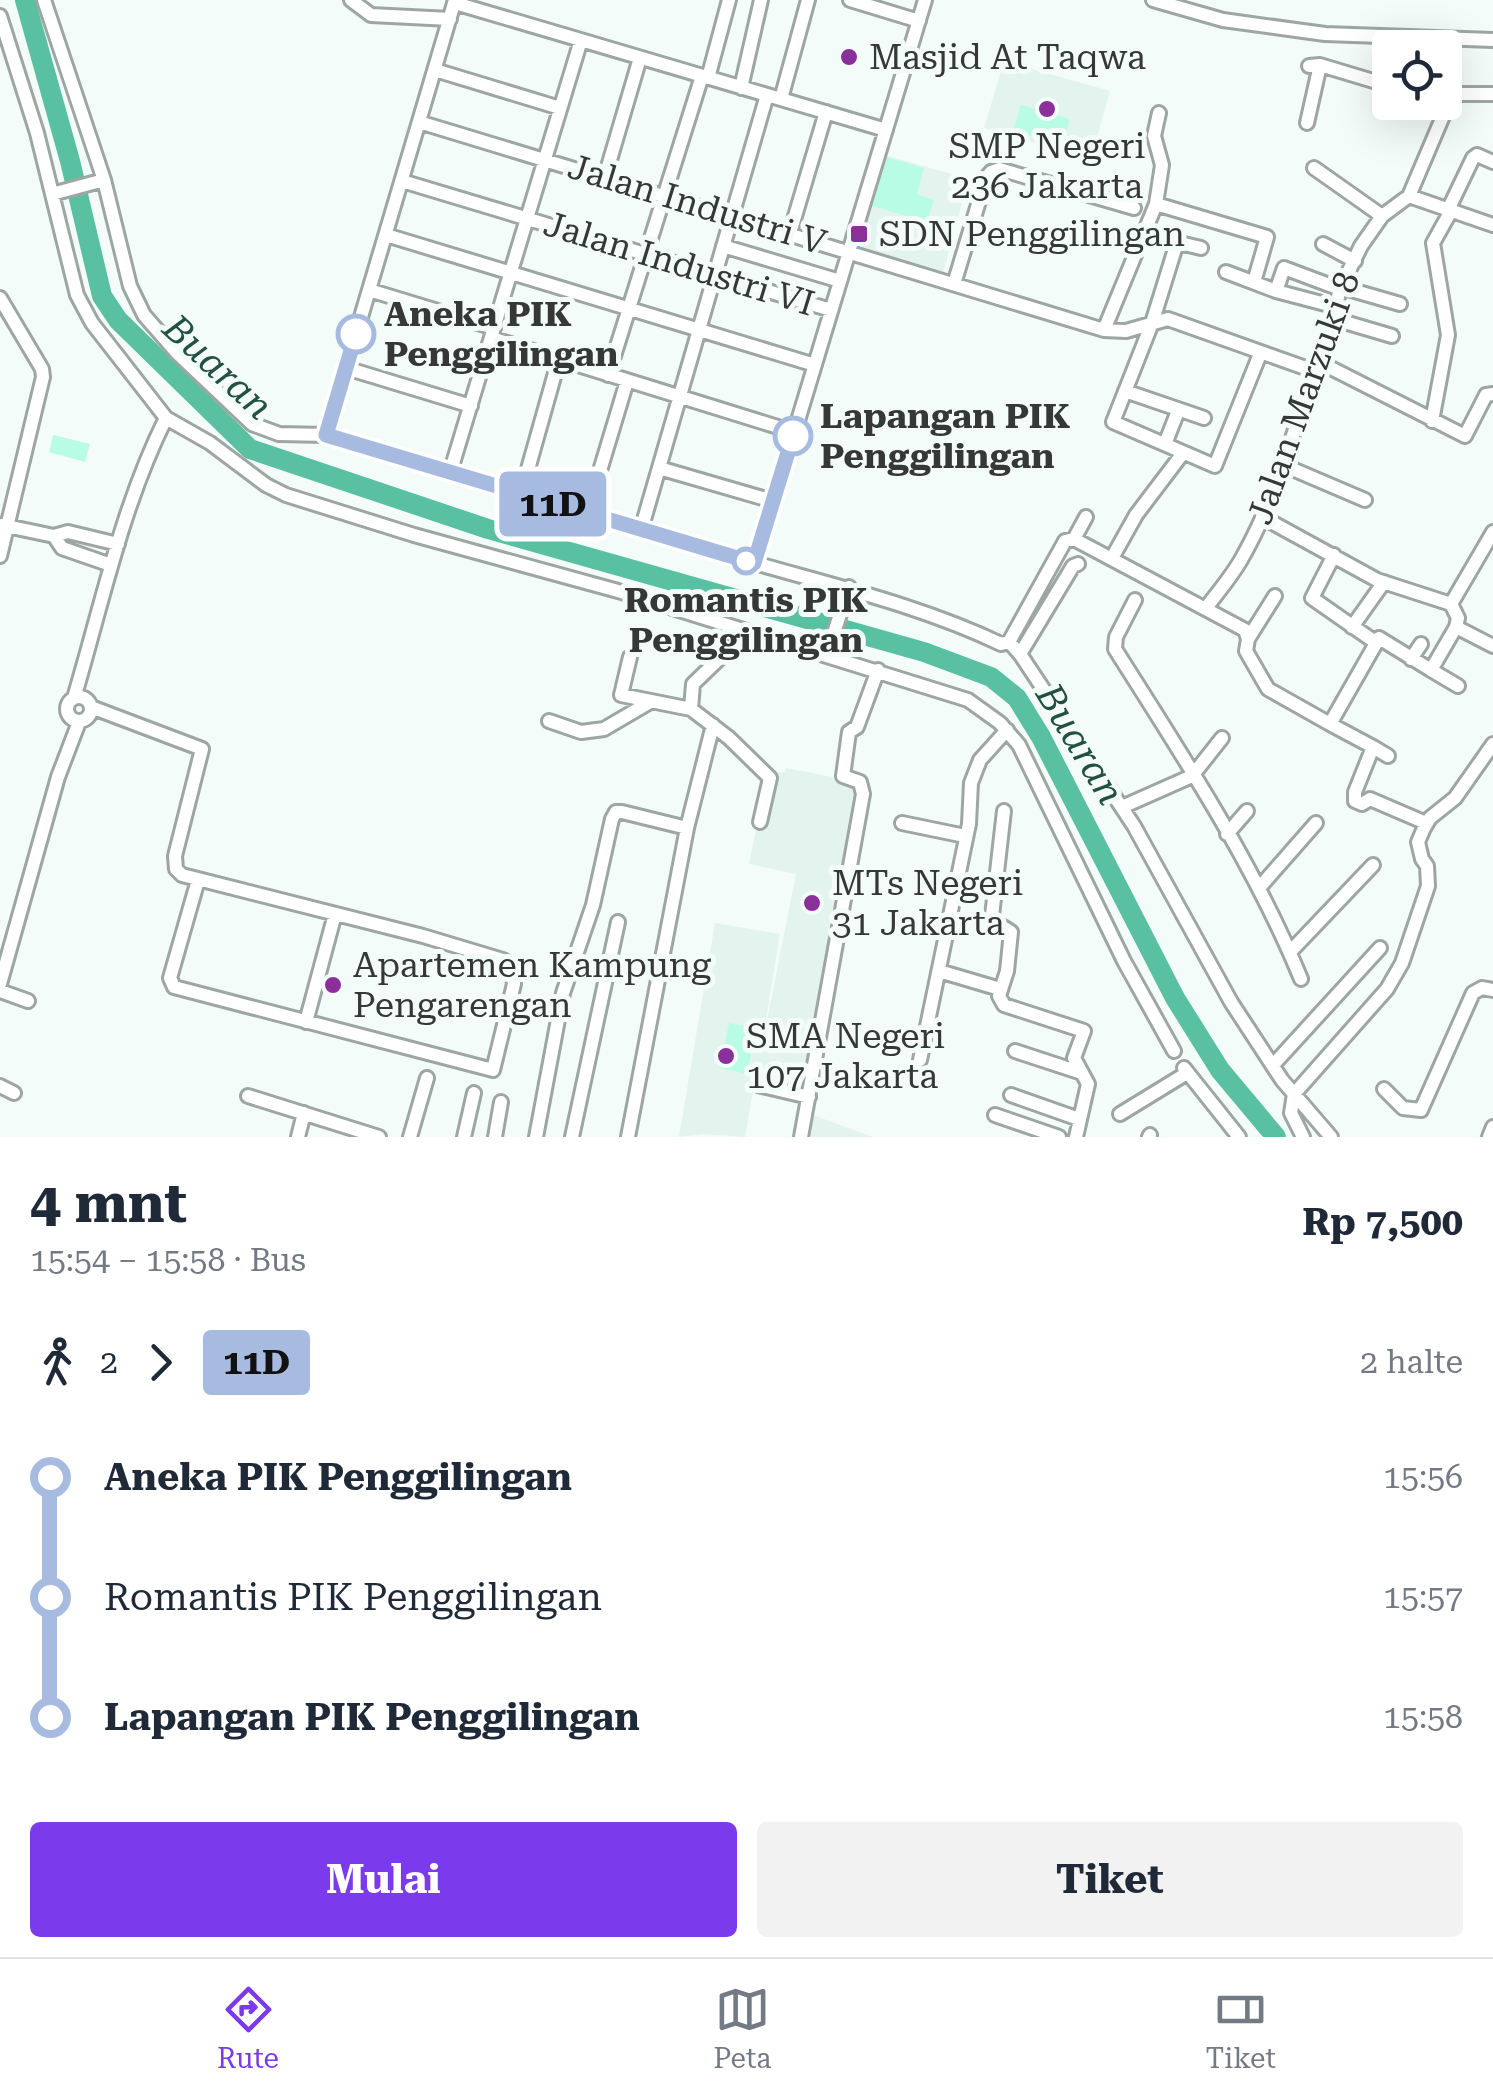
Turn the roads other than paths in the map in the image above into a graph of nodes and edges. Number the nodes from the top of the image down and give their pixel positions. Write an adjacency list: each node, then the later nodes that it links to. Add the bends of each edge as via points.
1 (44, 0): 36 (street)
2 (352, 0): 11 (street, via 372,15)
3 (729, 0): 18 (street)
4 (761, 0): 20 (street)
5 (808, 0): 24 (street)
6 (850, 0): 12 (street)
7 (1152, 0): 14 (street, via 1223,20 1325,34)
8 (455, 2): 11 (street); 13 (street)
9 (924, 2): 12 (street)
10 (0, 16): 15 (street)
11 (450, 19): 17 (street)
12 (918, 21): 31 (street)
13 (581, 40): 16 (street); 25 (street)
14 (1493, 40)
15 (5, 49): 38 (street)
16 (640, 58): 18 (street); 35 (street)
17 (434, 70): 25 (street); 29 (street)
18 (705, 77): 20 (street); 39 (street)
19 (1372, 81): 30 (street, via 1315,66)
20 (742, 88): 23 (street)
21 (1462, 94): 22 (street)
22 (1493, 94)
23 (767, 95): 24 (street); 44 (street)
24 (782, 100): 26 (street)
25 (560, 108): 32 (street)
26 (826, 112): 31 (street); 48 (street)
27 (1159, 113): 41 (street)
28 (1438, 120): 40 (street)
29 (419, 122): 32 (street, Jalan Industri V); 37 (street)
30 (1307, 123)
31 (886, 130): 53 (street)
32 (545, 158): 35 (street, Jalan Industri V); 46 (street)
33 (1493, 162): 43 (street, via 1473,158)
34 (1314, 168): 45 (street)
35 (605, 176): 39 (street, Jalan Industri V)
36 (100, 181): 38 (street); 91 (street, via 130,286 144,315 178,354 252,424 279,434)
37 (402, 181): 46 (street, Jalan Industri VI); 49 (street)
38 (55, 193): 87 (street, via 77,295)
39 (665, 194): 44 (street, Jalan Industri V); 54 (street)
40 (1410, 196): 43 (street); 45 (street, Jalan Marzuki 8)
41 (1156, 204): 60 (street, via 1267,237); 72 (street)
42 (1134, 208): 61 (street, via 990,172)
43 (1450, 208): 47 (street); 89 (street, via 1433,243 1448,336)
44 (732, 215): 48 (street, Jalan Industri V); 51 (street)
45 (1382, 216): 55 (street, Jalan Marzuki 8)
46 (527, 218): 54 (street, Jalan Industri VI); 56 (street)
47 (1493, 225)
48 (790, 233): 53 (street, Jalan Industri V)
49 (386, 235): 56 (street); 63 (street)
50 (1322, 244): 55 (street)
51 (724, 246): 58 (street); 59 (street)
52 (1201, 248): 70 (street, via 1175,248)
53 (849, 251): 59 (street); 61 (street, Jalan Industri V)
54 (646, 254): 58 (street, Jalan Industri VI); 67 (street)
55 (1355, 261): 62 (street, Jalan Marzuki 8)
56 (511, 272): 67 (street); 73 (street)
57 (1226, 272): 60 (street)
58 (715, 275): 68 (street, Jalan Industri VI); 71 (street)
59 (840, 281): 68 (street)
60 (1254, 282): 64 (street)
61 (954, 284): 72 (street, Jalan Industri V)
62 (1340, 288): 64 (street, via 1284,268); 66 (street); 69 (street, Jalan Marzuki 8)
63 (369, 290): 73 (street); 79 (street)
64 (1276, 290): 69 (street)
65 (0, 298): 103 (street, via 42,368)
66 (1400, 304)
67 (629, 308): 71 (street); 80 (street)
68 (831, 310): 77 (street)
69 (1332, 312): 74 (street); 78 (street, Jalan Marzuki 8)
70 (1152, 323): 72 (street); 75 (street, via 1187,324); 82 (street)
71 (699, 330): 77 (street); 84 (street)
72 (1104, 330)
73 (493, 333): 76 (street); 85 (street)
74 (1392, 336)
75 (1260, 354): 78 (street); 93 (street, via 1218,463 1210,466)
76 (559, 359): 80 (street); 97 (street)
77 (814, 365): 90 (street)
78 (1318, 367): 89 (street, via 1352,376); 94 (street, Jalan Marzuki 8)
79 (346, 368): 85 (street); 91 (street)
80 (608, 375): 81 (street)
81 (627, 380): 84 (street); 100 (street)
82 (1125, 390): 86 (street); 92 (street, via 1114,422)
83 (1493, 394): 89 (street, via 1486,395 1466,436)
84 (680, 397): 90 (street); 95 (street)
85 (470, 406): 96 (street)
86 (1178, 411): 88 (street); 92 (street)
87 (166, 418): 108 (street); 123 (street, via 286,495)
88 (1204, 418)
89 (1432, 421)
90 (794, 432): 99 (street)
91 (326, 435): 96 (street)
92 (1165, 444): 93 (street)
93 (1182, 453): 111 (street)
94 (1284, 465): 98 (street); 102 (street, Jalan Marzuki 8)
95 (660, 468): 99 (street); 104 (street)
96 (450, 473): 97 (street)
97 (521, 494): 100 (street)
98 (1364, 500)
99 (773, 501): 112 (street)
100 (587, 514): 104 (street)
101 (1086, 517): 107 (street)
102 (1262, 517): 110 (street); 120 (street, Jalan Marzuki 8, via 1241,561)
103 (4, 526): 106 (street); 109 (street)
104 (640, 530): 112 (street)
105 (1493, 532): 119 (street)
106 (54, 536): 108 (street, via 68,532); 113 (street, via 62,548)
107 (1074, 539): 111 (street); 125 (street, via 1065,541)
108 (118, 544): 113 (street)
109 (0, 556)
110 (1334, 556): 115 (street); 121 (street, via 1312,598)
111 (1112, 558): 120 (street)
112 (754, 563): 116 (street)
113 (111, 564): 137 (street)
114 (1078, 564): 130 (street)
115 (1384, 582): 119 (street); 121 (street)
116 (848, 589): 125 (street); 129 (street)
117 (1275, 596): 124 (street)
118 (1135, 600): 147 (street, via 1114,649)
119 (1451, 604): 122 (street)
120 (1206, 608): 124 (street, via 1245,630)
121 (1352, 627): 126 (street)
122 (1456, 627): 128 (street); 134 (street)
123 (747, 632): 129 (street); 138 (street, via 693,684)
124 (1248, 639): 140 (street, via 1246,652 1268,689)
125 (1009, 642): 130 (street)
126 (1376, 642): 132 (street, via 1381,638); 140 (street)
127 (1421, 644): 132 (street)
128 (1493, 646)
129 (828, 652): 133 (street)
130 (1020, 654): 148 (street)
131 (630, 656): 136 (street, via 620,692)
132 (1411, 659): 134 (street)
133 (878, 670): 142 (street, via 968,700); 188 (street, via 857,727 849,732 843,773 860,782 863,794)
134 (1431, 670): 135 (street)
135 (1458, 686)
136 (650, 702): 138 (street); 139 (street, via 604,729 581,732)
137 (80, 710): 159 (street, via 202,749 174,863 182,875); 163 (street)
138 (691, 710): 141 (street)
139 (548, 721)
140 (1330, 724): 145 (street)
141 (713, 725): 151 (street, via 770,778); 155 (street)
142 (1006, 730): 157 (street, via 974,774); 175 (street)
143 (1222, 738): 147 (street)
144 (1493, 744): 154 (street, via 1456,798)
145 (1372, 747): 146 (street); 154 (street, via 1355,802 1370,798)
146 (1388, 756)
147 (1192, 776): 148 (street); 156 (street)
148 (1122, 807): 177 (street)
149 (1004, 811): 169 (street, via 992,916 1011,932)
150 (1247, 811): 156 (street)
151 (760, 822)
152 (902, 823): 157 (street)
153 (1316, 823): 160 (street)
154 (1426, 823): 185 (street, via 1418,842 1428,886 1402,963)
155 (688, 828): 201 (street, via 622,812 612,819 593,905 563,993); 203 (street)
156 (1228, 834): 160 (street)
157 (965, 836): 166 (street)
158 (1373, 865): 165 (street)
159 (198, 880): 161 (street); 173 (street, via 171,984)
160 (1259, 888): 165 (street)
161 (334, 914): 173 (street); 173 (street, via 511,966 514,984 496,1065 487,1069)
162 (618, 922): 202 (street)
163 (6, 938): 168 (street)
164 (1380, 948): 177 (street)
165 (1290, 952): 167 (street)
166 (939, 971): 169 (street); 176 (street)
167 (1301, 979)
168 (0, 984)
169 (1000, 989): 178 (street, via 1004,1005 1084,1030 1074,1058)
170 (1493, 990): 182 (street, via 1473,993 1421,1110 1407,1110)
171 (0, 991): 172 (street)
172 (28, 1001)
173 (306, 1022)
174 (1015, 1051): 178 (street)
175 (1174, 1051)
176 (920, 1060)
177 (1273, 1065): 185 (street)
178 (1082, 1073): 193 (street, via 1088,1091)
179 (427, 1078): 198 (street)
180 (758, 1085): 188 (street)
181 (0, 1086): 183 (street)
182 (1384, 1090)
183 (14, 1093)
184 (474, 1093): 199 (street)
185 (1294, 1094): 208 (street, via 1291,1113); 209 (street)
186 (1011, 1095): 193 (street)
187 (248, 1096): 190 (street)
188 (809, 1097): 204 (street)
189 (501, 1102): 200 (street)
190 (304, 1113): 196 (street); 197 (street)
191 (995, 1114): 195 (street)
192 (1120, 1114): 207 (street, via 1185,1071)
193 (1079, 1119): 206 (street)
194 (1493, 1128): 210 (street)
195 (1035, 1133): 205 (street)
196 (298, 1137)
197 (379, 1137)
198 (410, 1137)
199 (464, 1137)
200 (495, 1137)
201 (536, 1137)
202 (572, 1137)
203 (628, 1137)
204 (801, 1137)
205 (1059, 1137)
206 (1076, 1137)
207 (1239, 1137)
208 (1303, 1137)
209 (1332, 1137)
210 (1489, 1137)

